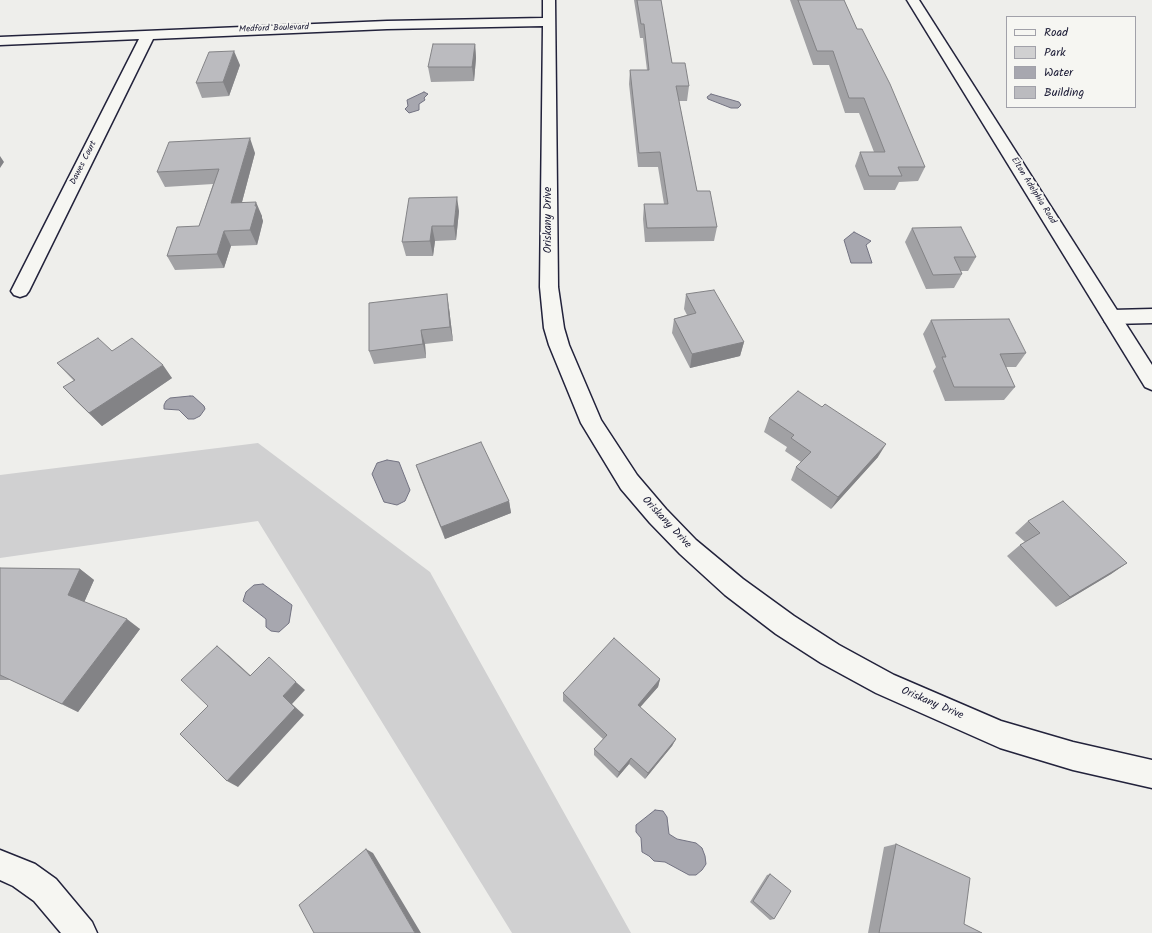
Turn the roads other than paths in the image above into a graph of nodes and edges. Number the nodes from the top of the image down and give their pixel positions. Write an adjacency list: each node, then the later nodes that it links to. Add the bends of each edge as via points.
1 (549, 0): 3 (street, Oriskany Drive)
2 (913, 0): 7 (street, Elton Adelphia Road)
3 (548, 22): 4 (street, Medford Boulevard, via 387,24); 10 (street, Oriskany Drive, via 549,287 554,328 592,423 629,482 658,516 734,587 830,654 885,684 1000,734 1073,756)
4 (148, 35): 5 (street, Medford Boulevard); 6 (street, Dawes Court)
5 (0, 41)
6 (20, 291)
7 (1112, 316): 8 (street); 9 (street, Elton Adelphia Road)
8 (1152, 316)
9 (1152, 382)
10 (1152, 774)
11 (0, 865): 12 (street, via 24,875 46,890)
12 (81, 933)

